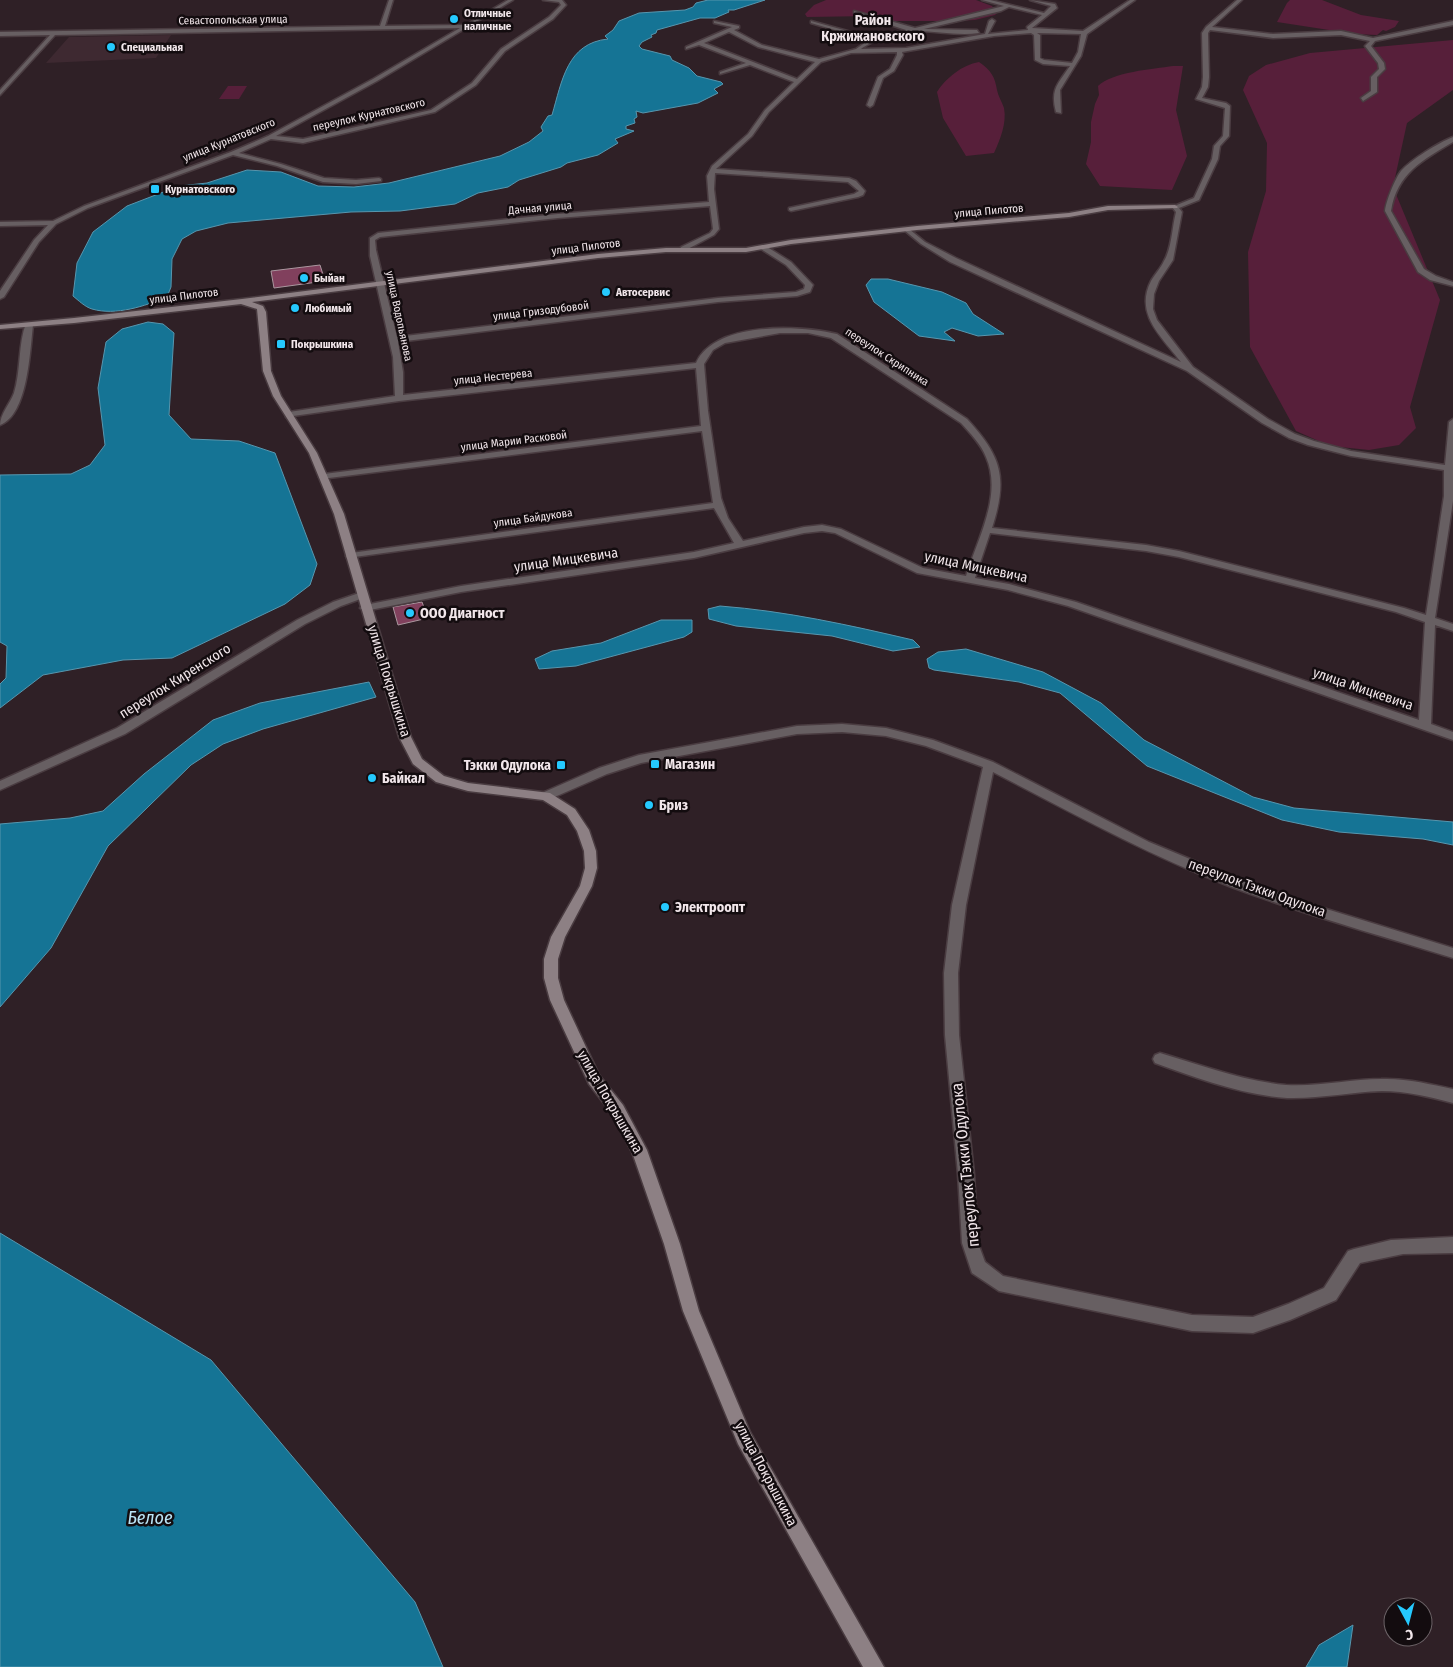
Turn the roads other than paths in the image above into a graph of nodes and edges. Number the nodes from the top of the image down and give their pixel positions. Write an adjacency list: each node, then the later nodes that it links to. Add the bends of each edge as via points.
1 (391, 0): 16 (street)
2 (511, 0): 15 (street, улица Курнатовского)
3 (545, 0): 41 (street, переулок Курнатовского, via 560,1 564,5 503,50 474,84 433,111 303,141)
4 (984, 0): 8 (street)
5 (1032, 0): 10 (street, via 1054,5)
6 (1133, 0): 23 (street)
7 (1240, 0): 17 (street)
8 (1008, 6): 10 (street); 18 (street)
9 (856, 12): 18 (street)
10 (1046, 16): 20 (street, via 1029,28)
11 (992, 21): 22 (street)
12 (716, 22): 19 (street, via 737,27)
13 (814, 22): 26 (street)
14 (1453, 23): 27 (street)
15 (466, 26): 16 (street, Севастопольская улица); 41 (street, улица Курнатовского, via 375,80)
16 (382, 27): 21 (street, Севастопольская улица)
17 (1208, 28): 27 (street, via 1273,36 1341,33); 47 (street, via 1204,38 1205,87 1199,99 1228,107 1226,136 1217,146 1215,159 1196,200)
18 (913, 30): 22 (street); 26 (street)
19 (731, 31): 28 (street); 32 (street, via 760,46)
20 (1033, 31): 23 (street); 25 (street); 34 (street, via 1037,35 1039,60)
21 (54, 33): 24 (street, Севастопольская улица); 37 (street)
22 (986, 33): 25 (street)
23 (1084, 33): 34 (street, via 1081,52)
24 (0, 34)
25 (994, 34): 31 (street)
26 (872, 40): 30 (street)
27 (1373, 40): 38 (street, via 1368,46 1382,69 1374,77 1374,92)
28 (699, 43): 29 (street); 33 (street)
29 (688, 48)
30 (858, 50): 31 (street); 32 (street)
31 (899, 51): 39 (street, via 894,67 881,77)
32 (818, 61): 36 (street)
33 (748, 64): 35 (street); 36 (street)
34 (1074, 65): 40 (street, via 1056,88)
35 (722, 73)
36 (798, 82): 44 (street, via 767,110 750,134)
37 (0, 93)
38 (1362, 99)
39 (870, 105)
40 (1059, 112)
41 (270, 136): 43 (street, улица Курнатовского)
42 (1453, 139): 56 (street, via 1403,173 1388,211 1420,270)
43 (232, 153): 45 (street, via 337,183); 49 (street, улица Курнатовского, via 109,198)
44 (712, 171): 46 (street); 48 (street, via 849,180 862,191 856,196)
45 (379, 180)
46 (712, 204): 52 (street, Дачная улица, via 391,232); 54 (street, via 716,229)
47 (1175, 207): 51 (street, улица Пилотов, via 1108,208 1068,215); 63 (street, via 1179,212 1169,260 1155,281 1149,309 1153,320)
48 (791, 209)
49 (54, 223): 50 (street); 57 (street, улица Курнатовского, via 36,241)
50 (0, 224)
51 (906, 230): 53 (street, улица Пилотов); 63 (street, via 953,260)
52 (372, 239): 55 (street, улица Водопьянова)
53 (764, 247): 54 (street, улица Пилотов, via 728,251); 61 (street, улица Гризодубовой, via 801,274 809,284 806,290 796,294 727,299)
54 (684, 249): 55 (street, улица Пилотов, via 598,256)
55 (381, 284): 58 (street, улица Пилотов); 61 (street, улица Водопьянова)
56 (1453, 284)
57 (0, 297)
58 (244, 302): 59 (street, улица Пилотов); 65 (street, улица Покрышкина, via 260,308 262,312 267,371)
59 (29, 325): 60 (street, улица Пилотов); 66 (street, via 19,390 10,413)
60 (0, 327)
61 (392, 340): 64 (street, улица Водопьянова)
62 (700, 365): 64 (street, улица Нестерева); 68 (street); 73 (street, переулок Скрипника, via 716,343 734,338 806,330 834,336 964,421 981,440 993,460 997,482)
63 (1190, 369): 69 (street, via 1214,383 1253,414 1312,444)
64 (399, 398): 65 (street, улица Нестерева)
65 (289, 414): 70 (street, улица Покрышкина)
66 (0, 422)
67 (1453, 422): 69 (street)
68 (706, 428): 70 (street, улица Марии Расковой); 72 (street)
69 (1451, 469): 71 (street)
70 (324, 477): 75 (street, улица Покрышкина)
71 (1451, 495): 79 (street)
72 (718, 506): 74 (street); 75 (street, улица Байдукова)
73 (986, 530): 76 (street, переулок Скрипника); 79 (street, via 1179,554)
74 (740, 544): 76 (street, улица Мицкевича, via 822,528 838,531 921,571); 78 (street, улица Мицкевича, via 694,555 461,589)
75 (351, 556): 77 (street, улица Покрышкина)
76 (970, 578): 81 (street, улица Мицкевича, via 1072,604)
77 (362, 595): 78 (street, улица Покрышкина); 84 (street, переулок Киренского, via 301,622 121,731)
78 (366, 608): 85 (street, улица Покрышкина, via 405,737 417,761 440,779)
79 (1430, 620): 80 (street); 81 (street)
80 (1453, 628)
81 (1425, 725): 82 (street, улица Мицкевича)
82 (1453, 736)
83 (989, 765): 85 (street, переулок Тэкки Одулока, via 929,743 886,732 842,728 797,730 639,759); 86 (street, переулок Тэкки Одулока, via 1145,844 1233,882); 89 (street, переулок Тэкки Одулока, via 959,905 951,973 952,1035 970,1243 978,1267 999,1283 1192,1322 1253,1325 1330,1294 1354,1257 1398,1246)
84 (0, 786)
85 (546, 796): 90 (street, улица Покрышкина, via 571,812 583,830 590,850 591,868 586,886 558,937 550,959 557,1000 594,1079 618,1110 639,1150 692,1312 744,1438)
86 (1453, 953)
87 (1160, 1060): 88 (street, via 1283,1091 1308,1092 1383,1084)
88 (1453, 1096)
89 (1453, 1245)
90 (874, 1667)

